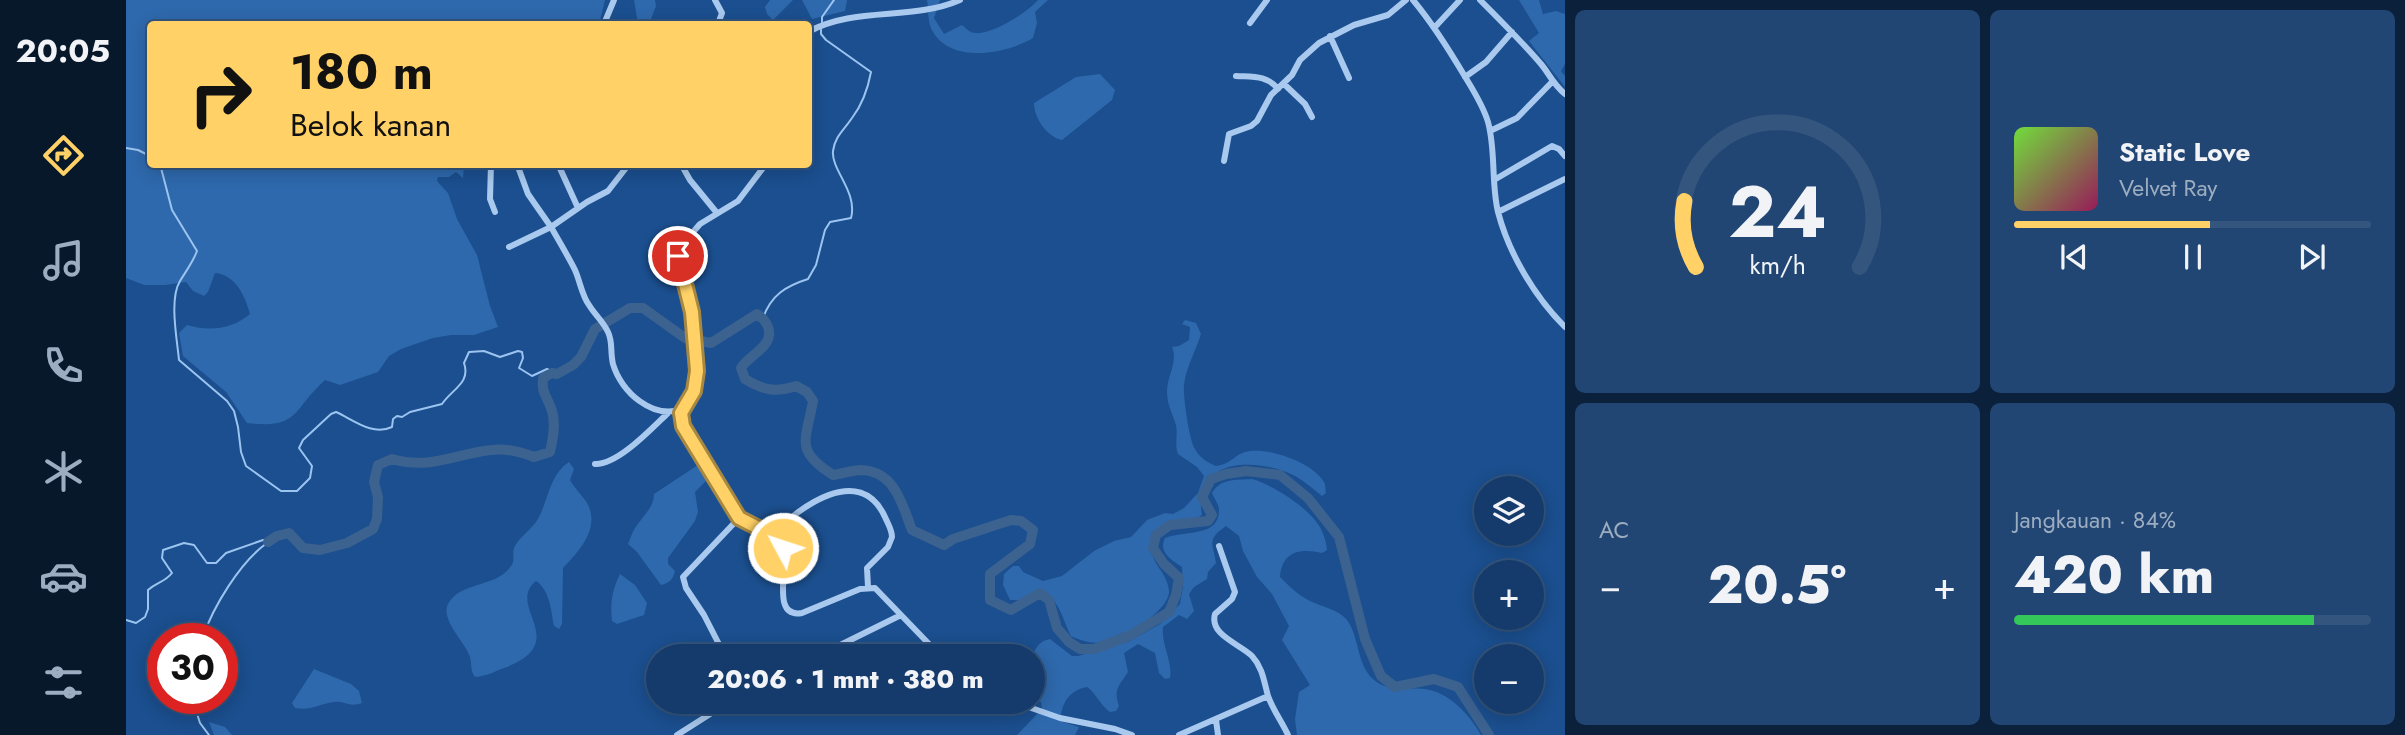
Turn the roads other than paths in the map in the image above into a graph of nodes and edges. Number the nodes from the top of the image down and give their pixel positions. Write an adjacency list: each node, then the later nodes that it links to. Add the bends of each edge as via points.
1 (614, 0): 9 (street)
2 (715, 0): 10 (street, via 722,10)
3 (960, 0): 13 (street, via 843,19)
4 (1267, 0): 11 (street)
5 (1406, 0): 15 (street, via 1388,16)
6 (1413, 0): 12 (street)
7 (1460, 0): 12 (street)
8 (1480, 0): 14 (street)
9 (605, 21)
10 (719, 21)
11 (1250, 23)
12 (1436, 27): 17 (street)
13 (812, 30)
14 (1512, 32): 17 (street, via 1486,62); 19 (street)
15 (1330, 36): 18 (street); 20 (street, via 1309,52)
16 (1236, 76): 20 (street, via 1266,78)
17 (1465, 76): 23 (street)
18 (1349, 78)
19 (1552, 82): 21 (street); 23 (street, via 1515,120)
20 (1281, 87): 22 (street, via 1305,104); 25 (street, via 1257,121 1229,134)
21 (1565, 94)
22 (1312, 117)
23 (1490, 131): 33 (street)
24 (1565, 156): 33 (street, via 1552,146)
25 (1224, 161)
26 (491, 168): 35 (street, via 490,199)
27 (518, 168): 38 (street, via 528,194)
28 (562, 168): 34 (street)
29 (623, 168): 34 (street, via 608,191)
30 (683, 168): 37 (street)
31 (762, 168): 37 (street, via 738,201)
32 (1565, 178): 36 (street)
33 (1494, 180): 36 (street)
34 (578, 208): 38 (street)
35 (495, 212)
36 (1498, 212): 40 (street, via 1533,286)
37 (717, 213): 41 (street, via 693,231 678,256 691,304 697,371 694,391)
38 (551, 227): 39 (street); 42 (street, via 575,270 587,304 608,332 613,364 626,387 649,407)
39 (509, 247)
40 (1565, 327)
41 (682, 409): 42 (street); 44 (street, via 683,426)
42 (668, 413): 43 (street, via 631,446)
43 (595, 464)
44 (739, 518): 45 (street); 49 (street, via 683,577)
45 (772, 535): 47 (street, via 783,548 783,600 792,613); 47 (street, via 796,513 831,494 867,495 878,503 892,537 867,568)
46 (1219, 546): 52 (street, via 1235,592 1215,614 1214,624 1258,664)
47 (868, 587): 48 (street, via 879,591)
48 (901, 615): 50 (street); 51 (street)
49 (719, 644)
50 (842, 644)
51 (929, 644)
52 (1268, 695): 55 (street); 60 (street)
53 (1045, 713): 57 (street)
54 (710, 714): 56 (street)
55 (1216, 720): 58 (street); 59 (street)
56 (677, 735)
57 (1132, 735)
58 (1179, 735)
59 (1218, 735)
60 (1288, 735)

